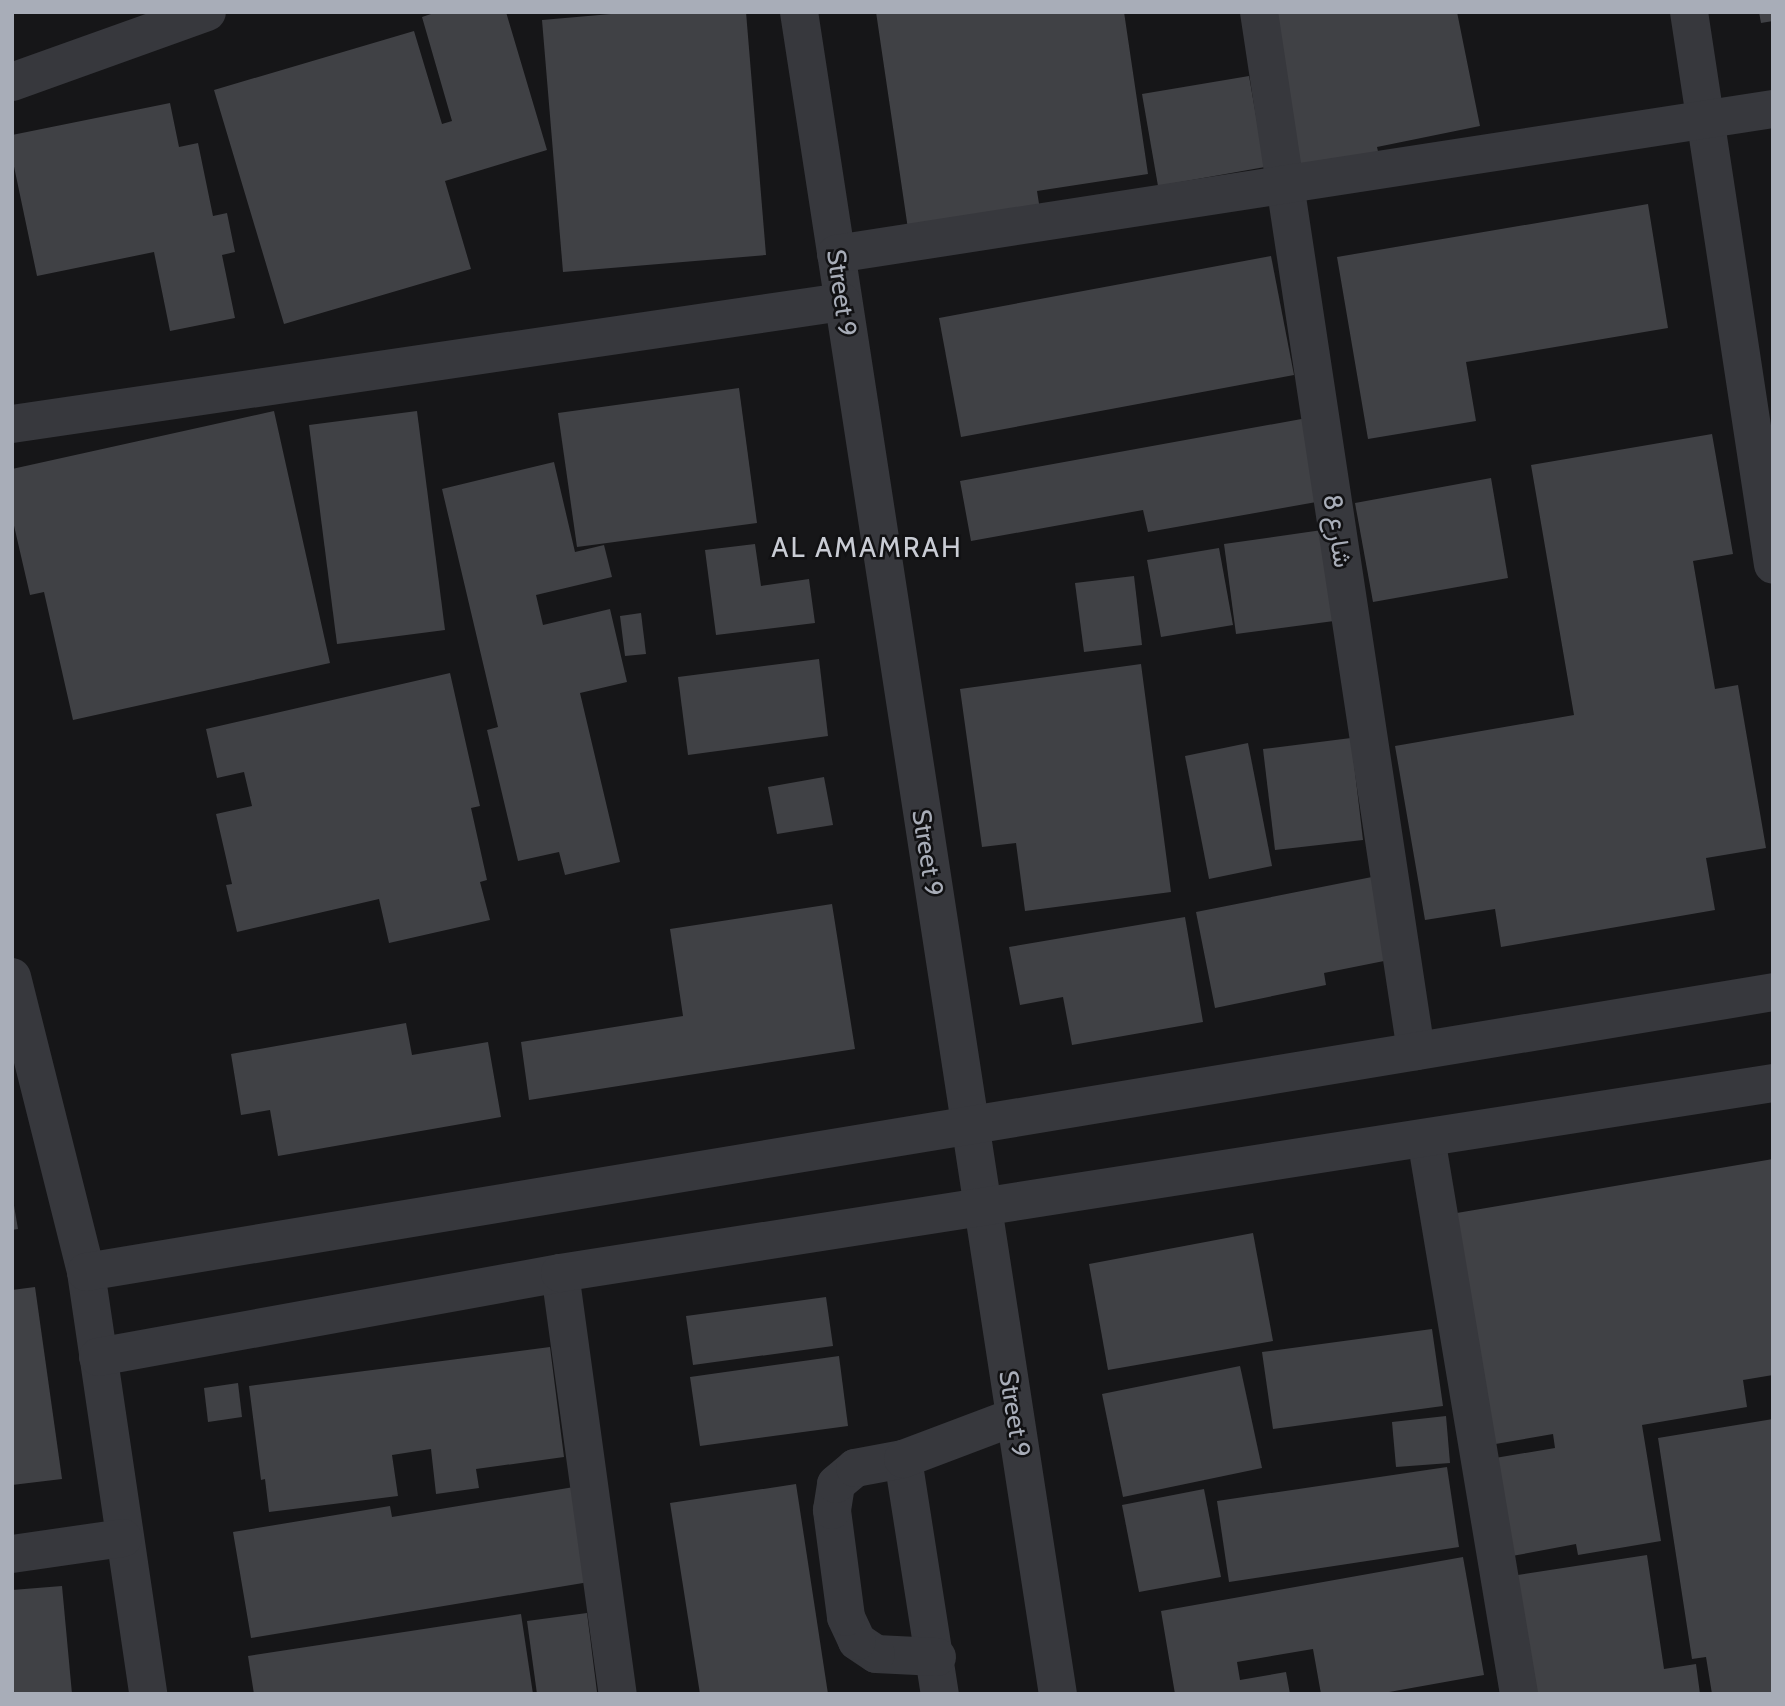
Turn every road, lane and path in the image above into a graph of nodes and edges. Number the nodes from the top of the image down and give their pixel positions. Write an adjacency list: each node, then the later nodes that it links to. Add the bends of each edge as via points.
1 (207, 12): 5 (street)
2 (799, 12): 9 (street, Street 9)
3 (1259, 12): 8 (street, شارع 8)
4 (1689, 12): 7 (street)
5 (12, 82)
6 (1773, 108): 7 (street)
7 (1706, 120): 8 (street); 12 (street)
8 (1285, 185): 9 (street); 15 (street, شارع 8)
9 (836, 254): 10 (street, Street 9)
10 (842, 302): 11 (street); 18 (street, Street 9)
11 (12, 424)
12 (1773, 565)
13 (12, 977): 16 (street)
14 (1773, 992): 15 (street)
15 (1416, 1051): 18 (street)
16 (23, 1060): 21 (street)
17 (1773, 1083): 19 (street)
18 (968, 1124): 20 (street, Street 9); 21 (street)
19 (1426, 1138): 20 (street); 32 (street)
20 (981, 1209): 22 (street); 24 (street, Street 9)
21 (86, 1272): 23 (street)
22 (560, 1273): 23 (street); 30 (street)
23 (99, 1357): 26 (street)
24 (1014, 1417): 25 (street); 31 (street, Street 9)
25 (903, 1459): 28 (street); 28 (street, via 855,1468 836,1485 832,1510 846,1617 857,1641 876,1654)
26 (123, 1538): 27 (street); 29 (street)
27 (12, 1554)
28 (938, 1676)
29 (148, 1694)
30 (618, 1694)
31 (1058, 1694)
32 (1519, 1694)

